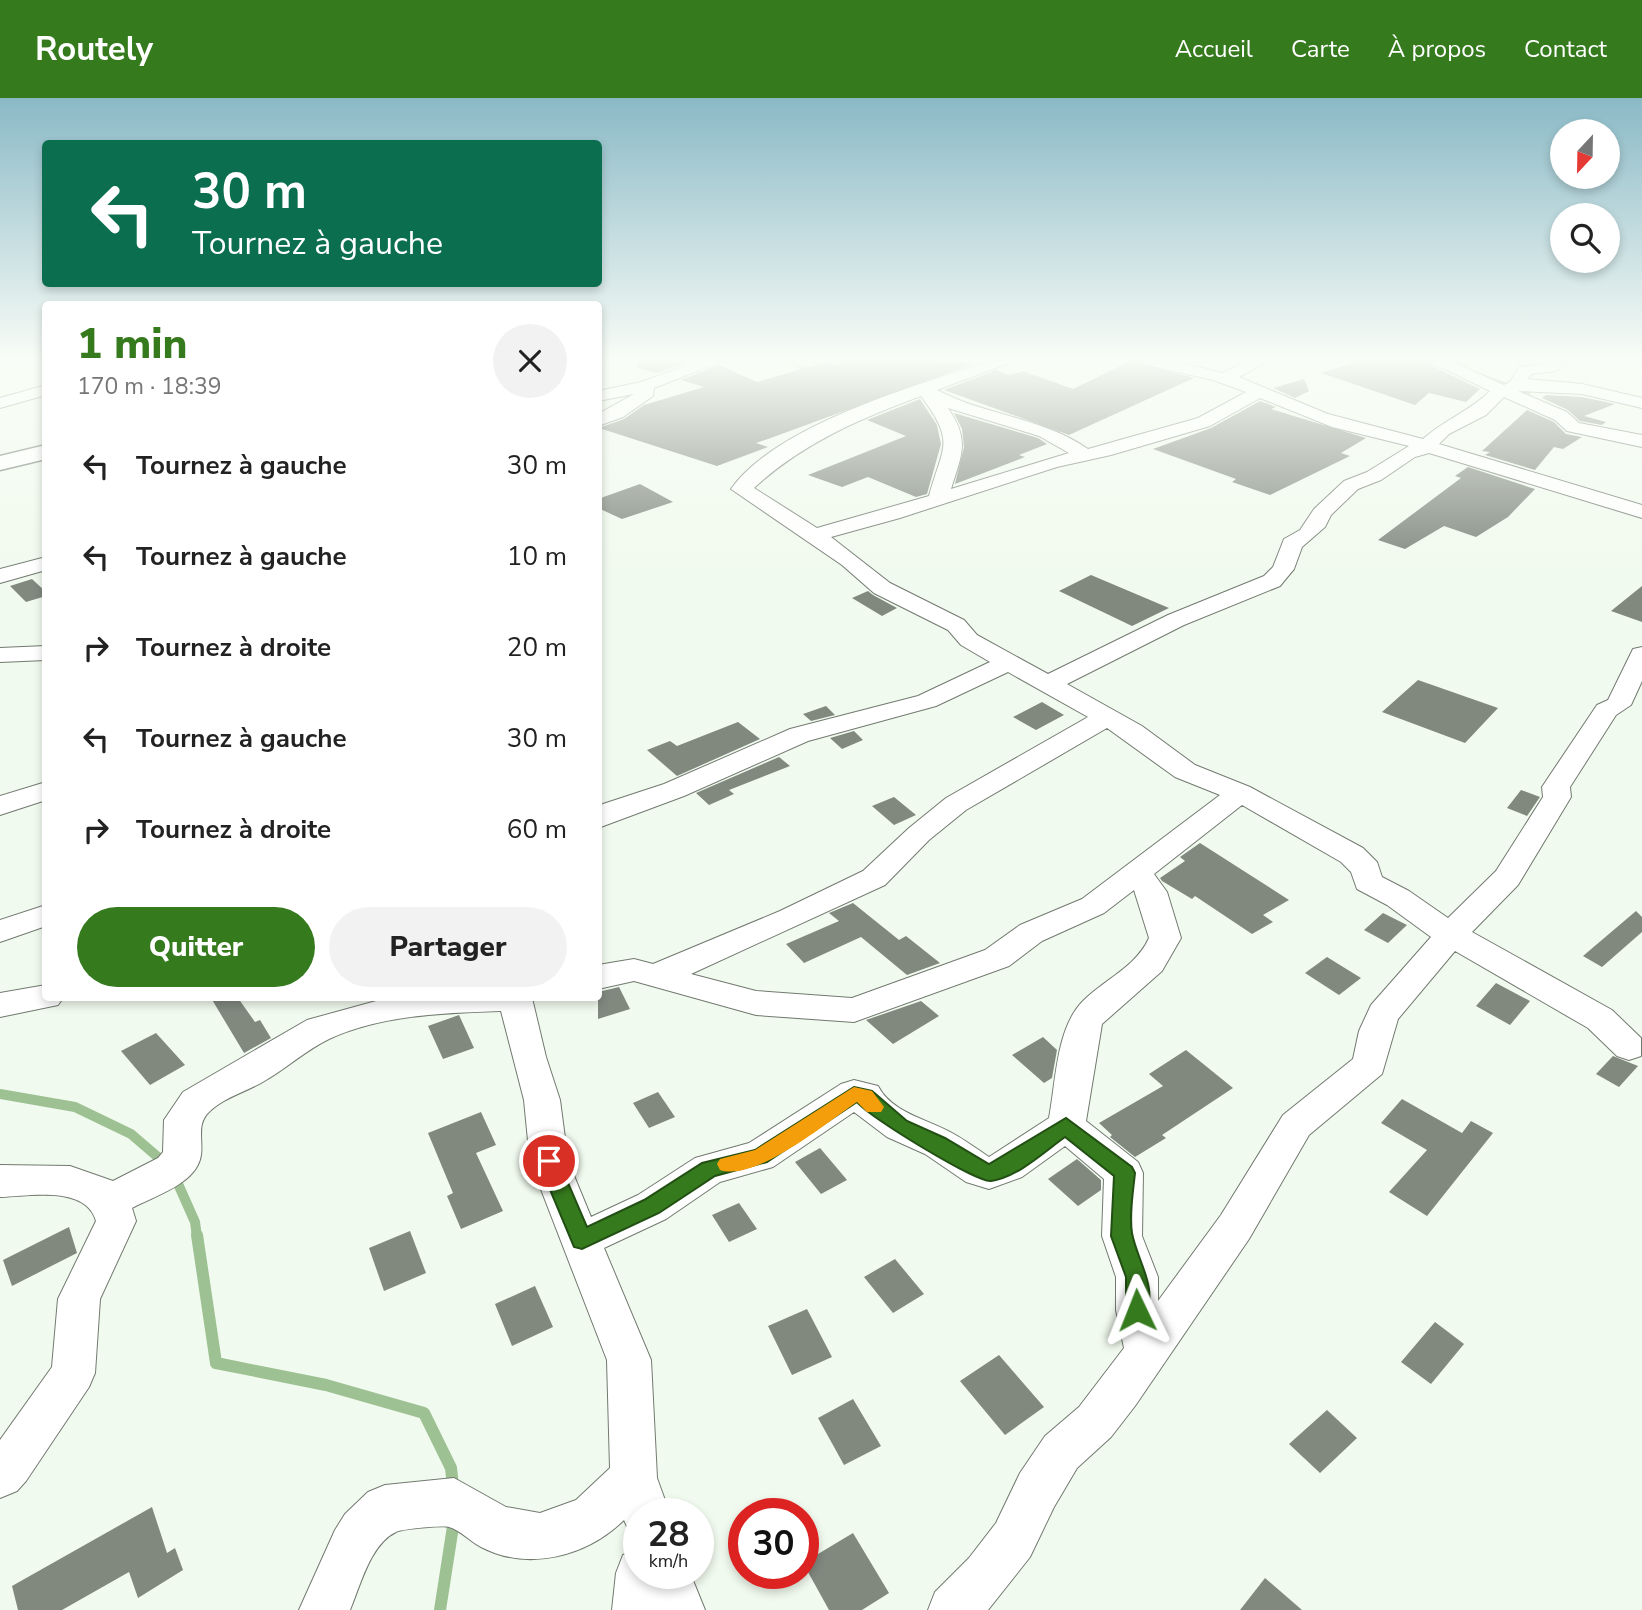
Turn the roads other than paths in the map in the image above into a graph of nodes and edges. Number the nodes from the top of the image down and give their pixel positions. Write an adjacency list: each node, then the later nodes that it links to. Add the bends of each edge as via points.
1 (824, 432): 15 (street, via 742,487 744,493)
2 (952, 432): 13 (street)
3 (1043, 432): 11 (street)
4 (1171, 432): 11 (street)
5 (1374, 432): 9 (street)
6 (1441, 432): 9 (street)
7 (1595, 432): 8 (street)
8 (1642, 441)
9 (1422, 446): 14 (street); 22 (street, via 1351,485 1321,513 1318,523 1292,544 1283,569 1272,581 1176,620)
10 (42, 453): 12 (highway)
11 (1083, 454): 13 (street)
12 (0, 463)
13 (938, 500): 15 (street)
14 (1642, 512)
15 (814, 535): 21 (street, via 882,588 956,625 969,640)
16 (42, 564): 17 (street)
17 (0, 576)
18 (42, 653): 20 (street)
19 (1642, 654): 31 (street, via 1618,705 1606,710 1556,787 1557,797 1507,878 1477,905)
20 (0, 655)
21 (1009, 663): 22 (street); 27 (street, via 928,701 799,735)
22 (1046, 685): 23 (street)
23 (1105, 718): 25 (street, via 1133,732 1185,771); 33 (street, via 956,804 873,878)
24 (42, 791): 26 (street)
25 (1240, 793): 28 (street); 31 (street, via 1352,855 1366,869 1373,887 1398,898)
26 (0, 806)
27 (602, 817)
28 (1137, 872): 33 (street, via 1093,906 1031,933 997,958 855,1010 756,1003); 39 (street, via 1152,892 1165,939 1153,960 1087,1019)
29 (42, 916): 30 (street)
30 (0, 931)
31 (1453, 936): 38 (street, via 1600,1019); 43 (street, via 1383,1014 1369,1065 1296,1125 1235,1227)
32 (602, 976): 33 (street, via 634,970)
33 (655, 976)
34 (42, 998): 37 (street)
35 (464, 1001): 41 (street, via 386,1010 304,1036 250,1072 208,1091 183,1120 183,1157 172,1169)
36 (516, 1001): 42 (street, via 542,1100 549,1161)
37 (0, 1005)
38 (1629, 1047)
39 (1066, 1126): 42 (street, via 1008,1166 989,1173 900,1127 865,1096 854,1094 760,1156 709,1169 652,1207); 43 (street, via 1124,1173 1122,1236 1137,1277 1137,1310)
40 (0, 1181): 41 (street, via 82,1182)
41 (109, 1201): 44 (street, via 116,1216 115,1228 79,1299 73,1373)
42 (582, 1240): 45 (street, via 629,1360)
43 (1146, 1349): 51 (street, via 1095,1422 1061,1452 1013,1540 987,1576)
44 (0, 1475)
45 (640, 1496): 48 (street, via 540,1537 498,1530 454,1502 385,1509 362,1531)
46 (639, 1589): 49 (street)
47 (671, 1589): 50 (street)
48 (324, 1610)
49 (637, 1610)
50 (680, 1610)
51 (953, 1610)

